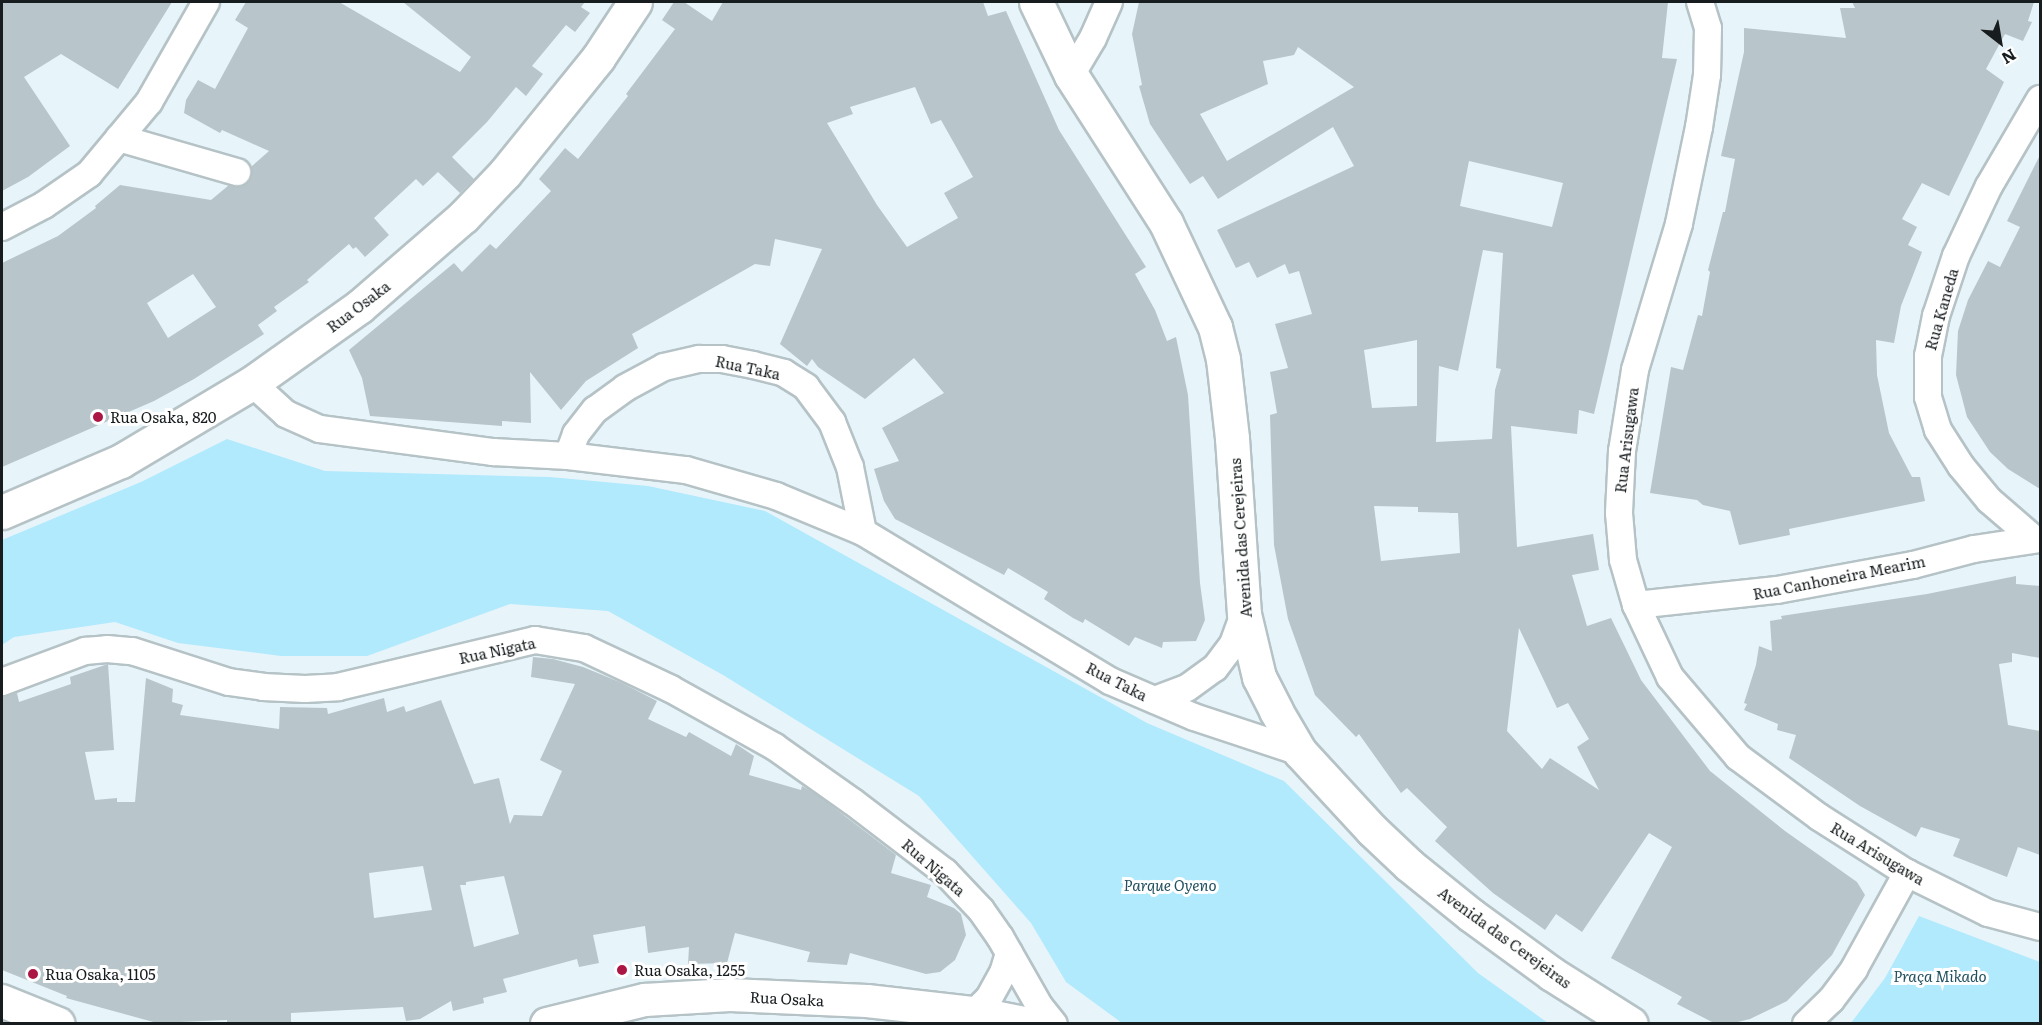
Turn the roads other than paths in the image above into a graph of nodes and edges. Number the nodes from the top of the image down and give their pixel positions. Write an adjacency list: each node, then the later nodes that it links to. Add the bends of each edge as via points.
1 (206, 2): 8 (street, via 149,102)
2 (635, 2): 11 (main road, Rua Osaka, via 552,117 463,217 359,307)
3 (1036, 2): 6 (main road, Avenida das Cerejeiras)
4 (1109, 2): 6 (street)
5 (1700, 2): 16 (street, Rua Arisugawa, via 1708,40 1699,127 1679,225 1635,370 1622,451 1619,513 1623,560)
6 (1071, 75): 17 (main road, Avenida das Cerejeiras, via 1166,223 1215,327 1233,438)
7 (2040, 99): 15 (street, Rua Kaneda, via 1989,186 1956,256 1936,316 1928,356 1928,398 1938,430 1989,500)
8 (119, 138): 9 (street); 10 (street, via 89,174 45,206)
9 (237, 172)
10 (2, 227)
11 (252, 383): 12 (street, Rua Taka, via 286,414 320,429 494,452); 13 (main road, Rua Osaka, via 121,461)
12 (568, 456): 14 (street, Rua Taka, via 686,470 724,479); 14 (street, Rua Taka, via 576,434 595,410 664,367 699,359 753,365 784,373 806,387 832,422 849,466)
13 (2, 512)
14 (863, 532): 19 (street, Rua Taka, via 1110,681)
15 (2037, 538): 16 (street, Rua Canhoneira Mearim, via 1777,590)
16 (1636, 605): 21 (street, Rua Arisugawa, via 1670,677 1738,757 1819,817)
17 (1244, 614): 19 (street, Rua Taka, via 1233,644 1215,668 1187,688); 20 (main road, Avenida das Cerejeiras, via 1259,677)
18 (2, 682): 23 (street, Rua Nigata, via 85,651 107,649 132,651 229,682 305,688 338,687 535,640 584,648 671,689 775,747 853,801 945,872 981,910)
19 (1155, 700): 20 (street, Rua Taka)
20 (1300, 752): 30 (main road, Avenida das Cerejeiras, via 1372,830 1471,915 1552,974)
21 (1907, 873): 22 (street, Rua Arisugawa, via 1988,913); 31 (street, via 1854,969 1831,1000)
22 (2040, 927)
23 (1009, 954): 25 (street, via 989,998); 29 (street, Rua Nigata)
24 (2, 1001): 26 (street)
25 (974, 1013): 27 (street, Rua Osaka, via 867,1001 730,995 645,1000); 28 (street, Rua Osaka)
26 (58, 1023)
27 (548, 1023)
28 (1029, 1023)
29 (1054, 1023)
30 (1631, 1023)
31 (1806, 1023)

